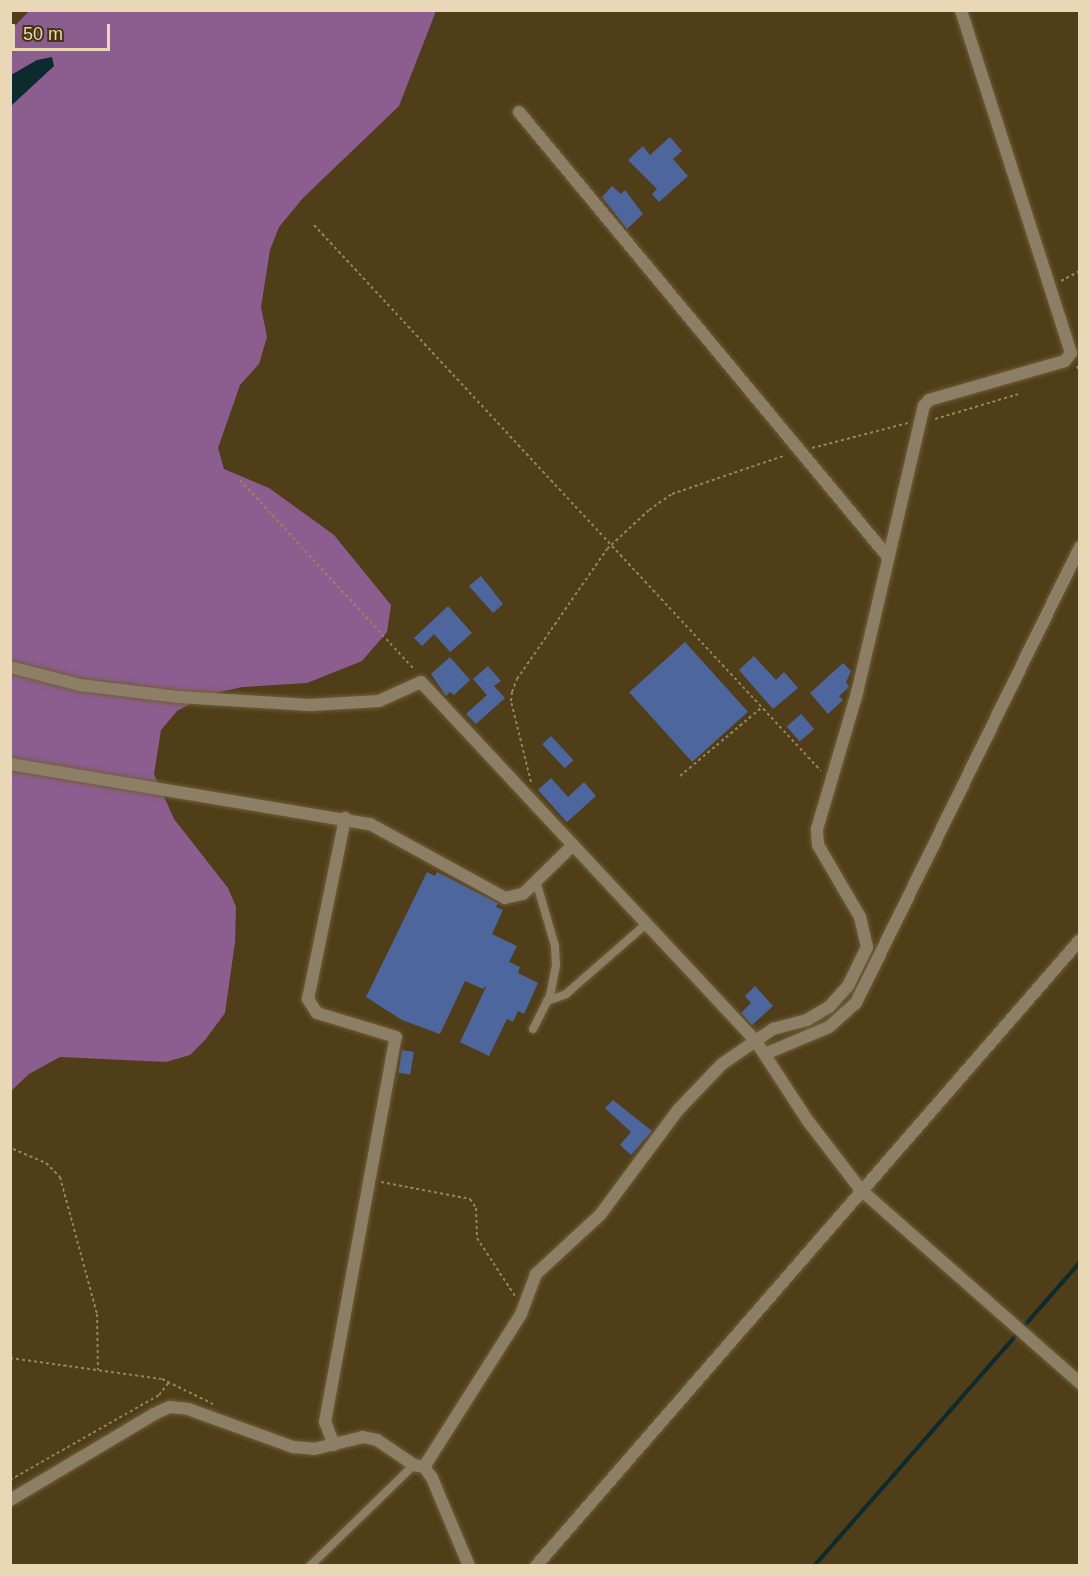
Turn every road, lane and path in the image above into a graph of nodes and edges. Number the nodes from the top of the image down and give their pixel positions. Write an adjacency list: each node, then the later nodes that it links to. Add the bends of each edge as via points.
1 (961, 10): 5 (street)
2 (519, 112): 8 (street)
3 (314, 225): 10 (path)
4 (1080, 271): 5 (path)
5 (1051, 286): 7 (street, via 1071,348 1069,359 929,400)
6 (1019, 394): 7 (path)
7 (920, 422): 8 (path); 12 (street)
8 (798, 451): 10 (path, via 672,494); 12 (street)
9 (240, 480): 14 (path, via 413,668)
10 (611, 545): 15 (path); 19 (path, via 541,643 512,692 532,784)
11 (1080, 547): 28 (street, via 856,1003 829,1027)
12 (888, 557): 18 (street, via 857,693)
13 (10, 667): 14 (street, via 80,685 178,697 310,705 379,701)
14 (419, 681): 19 (street)
15 (760, 708): 17 (path); 18 (path)
16 (10, 764): 20 (street)
17 (681, 776)
18 (830, 779): 27 (street, via 817,829 818,845 860,917 867,947 848,986 830,1007)
19 (531, 800): 21 (street)
20 (345, 818): 22 (street, via 378,828 505,898 517,898); 30 (street, via 308,999 317,1013 396,1037)
21 (573, 845): 22 (street); 23 (street)
22 (536, 881): 25 (lane, via 555,946 556,966)
23 (646, 924): 25 (lane, via 566,994); 27 (street)
24 (1080, 940): 31 (street)
25 (548, 1001): 26 (lane)
26 (533, 1029)
27 (755, 1040): 28 (street); 32 (street, via 722,1064 678,1110 600,1215 536,1274)
28 (765, 1054): 31 (street, via 808,1121)
29 (13, 1149): 34 (path, via 46,1163 60,1177 97,1314)
30 (369, 1180): 32 (path, via 470,1199 476,1208 477,1238 513,1294); 38 (street, via 325,1422)
31 (861, 1190): 36 (street); 44 (street)
32 (525, 1301): 39 (street, via 515,1324)
33 (10, 1358): 34 (path)
34 (98, 1370): 35 (path)
35 (169, 1382): 37 (path, via 209,1399 220,1413); 40 (path, via 159,1395)
36 (1080, 1383)
37 (219, 1419): 38 (street, via 283,1445 314,1449); 41 (street, via 188,1409 166,1409 110,1438)
38 (334, 1445): 39 (street, via 363,1437 374,1439)
39 (419, 1466): 42 (lane); 43 (street)
40 (10, 1480)
41 (10, 1500)
42 (310, 1566)
43 (469, 1566)
44 (536, 1566)

